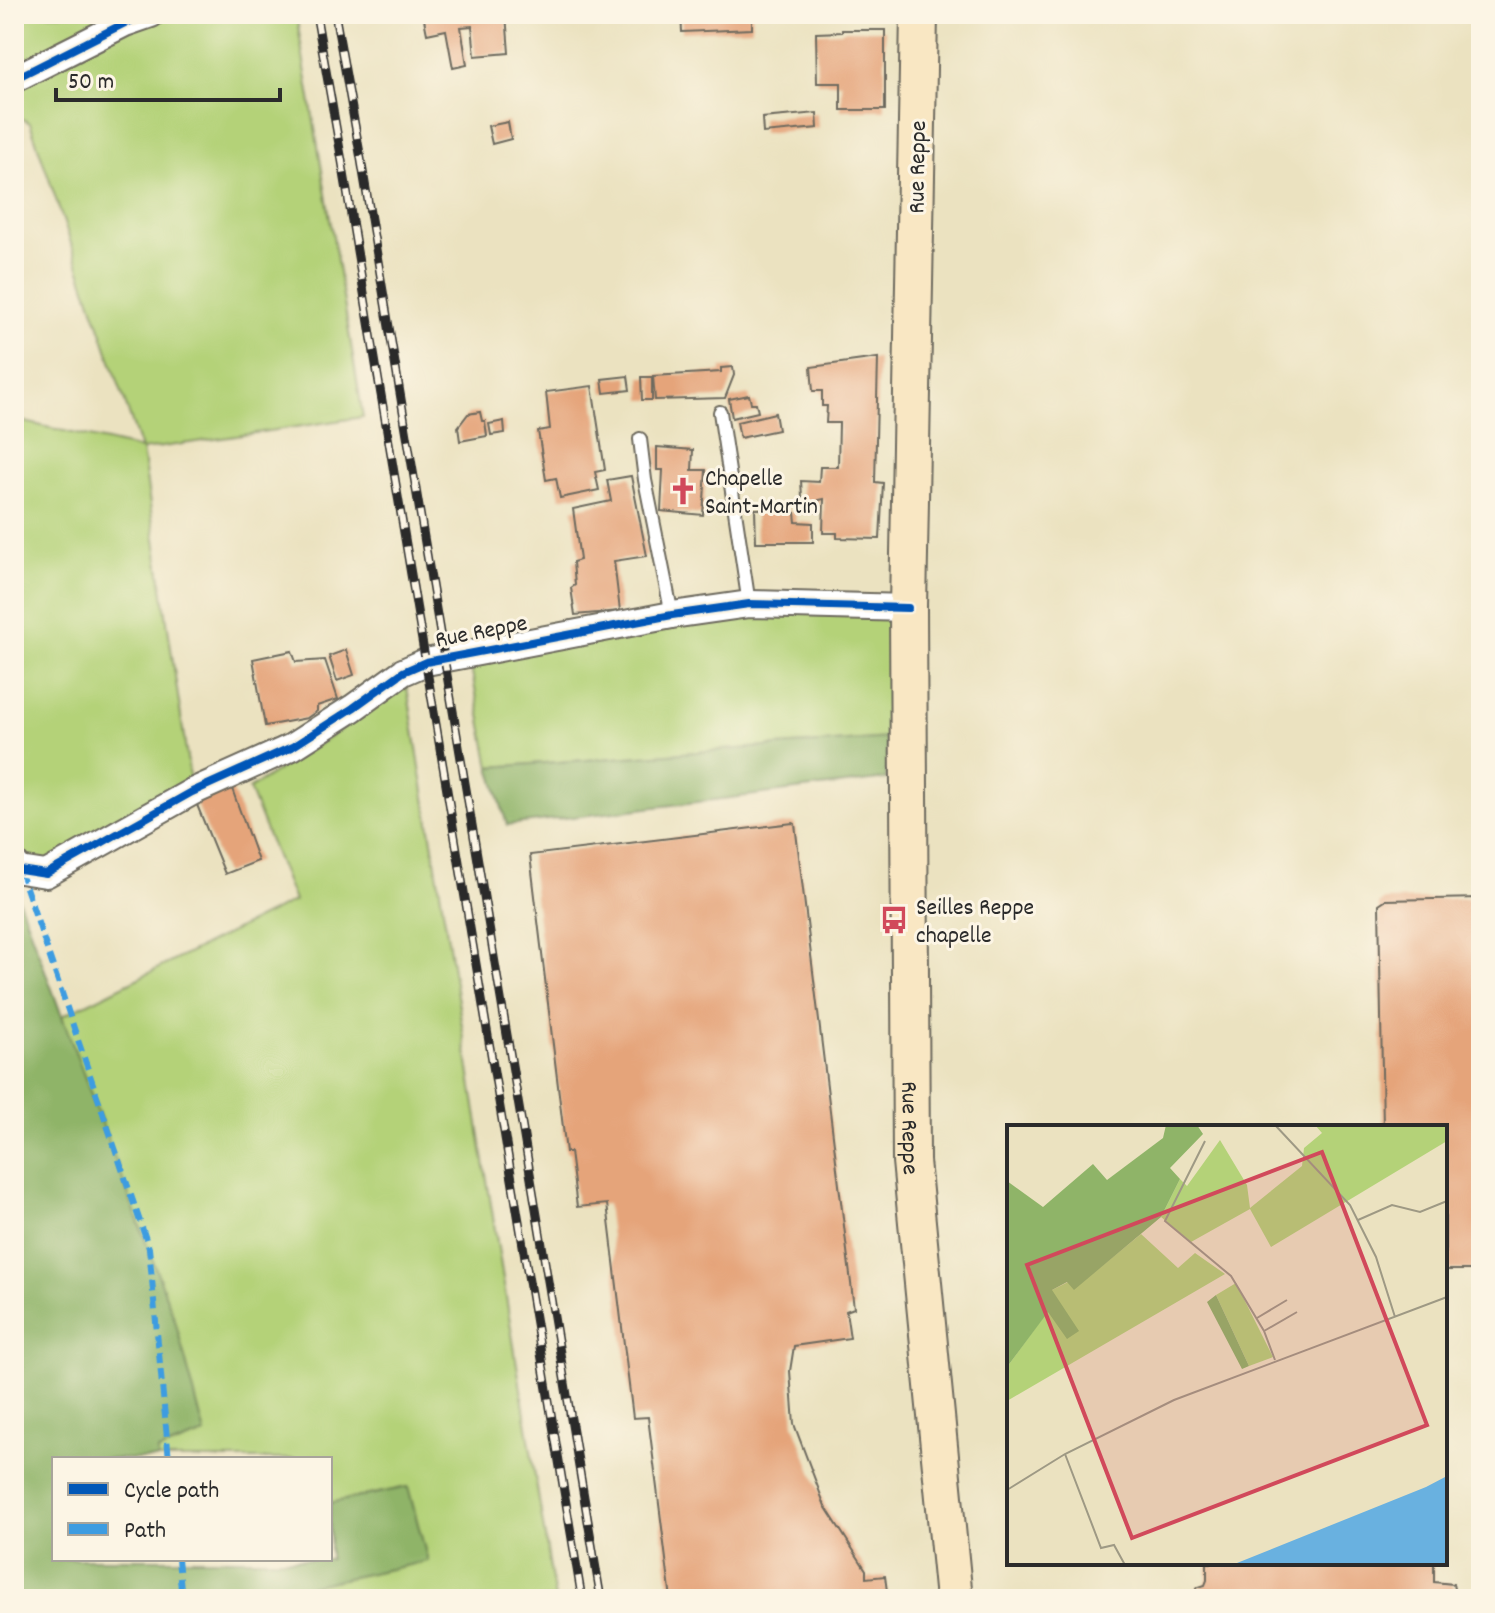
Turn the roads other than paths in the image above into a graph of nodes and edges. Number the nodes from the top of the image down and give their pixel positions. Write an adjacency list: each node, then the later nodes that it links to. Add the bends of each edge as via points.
1 (151, 14): 3 (street)
2 (919, 14): 7 (main road, Rue Reppe)
3 (14, 79)
4 (720, 412): 6 (lane)
5 (640, 439): 8 (lane)
6 (749, 604): 7 (street, Rue Reppe); 8 (street, Rue Reppe)
7 (908, 608): 10 (main road, Rue Reppe, via 911,1161)
8 (672, 615): 9 (street, Rue Reppe, via 426,662 292,747 192,792 46,874)
9 (17, 866)
10 (954, 1599)

